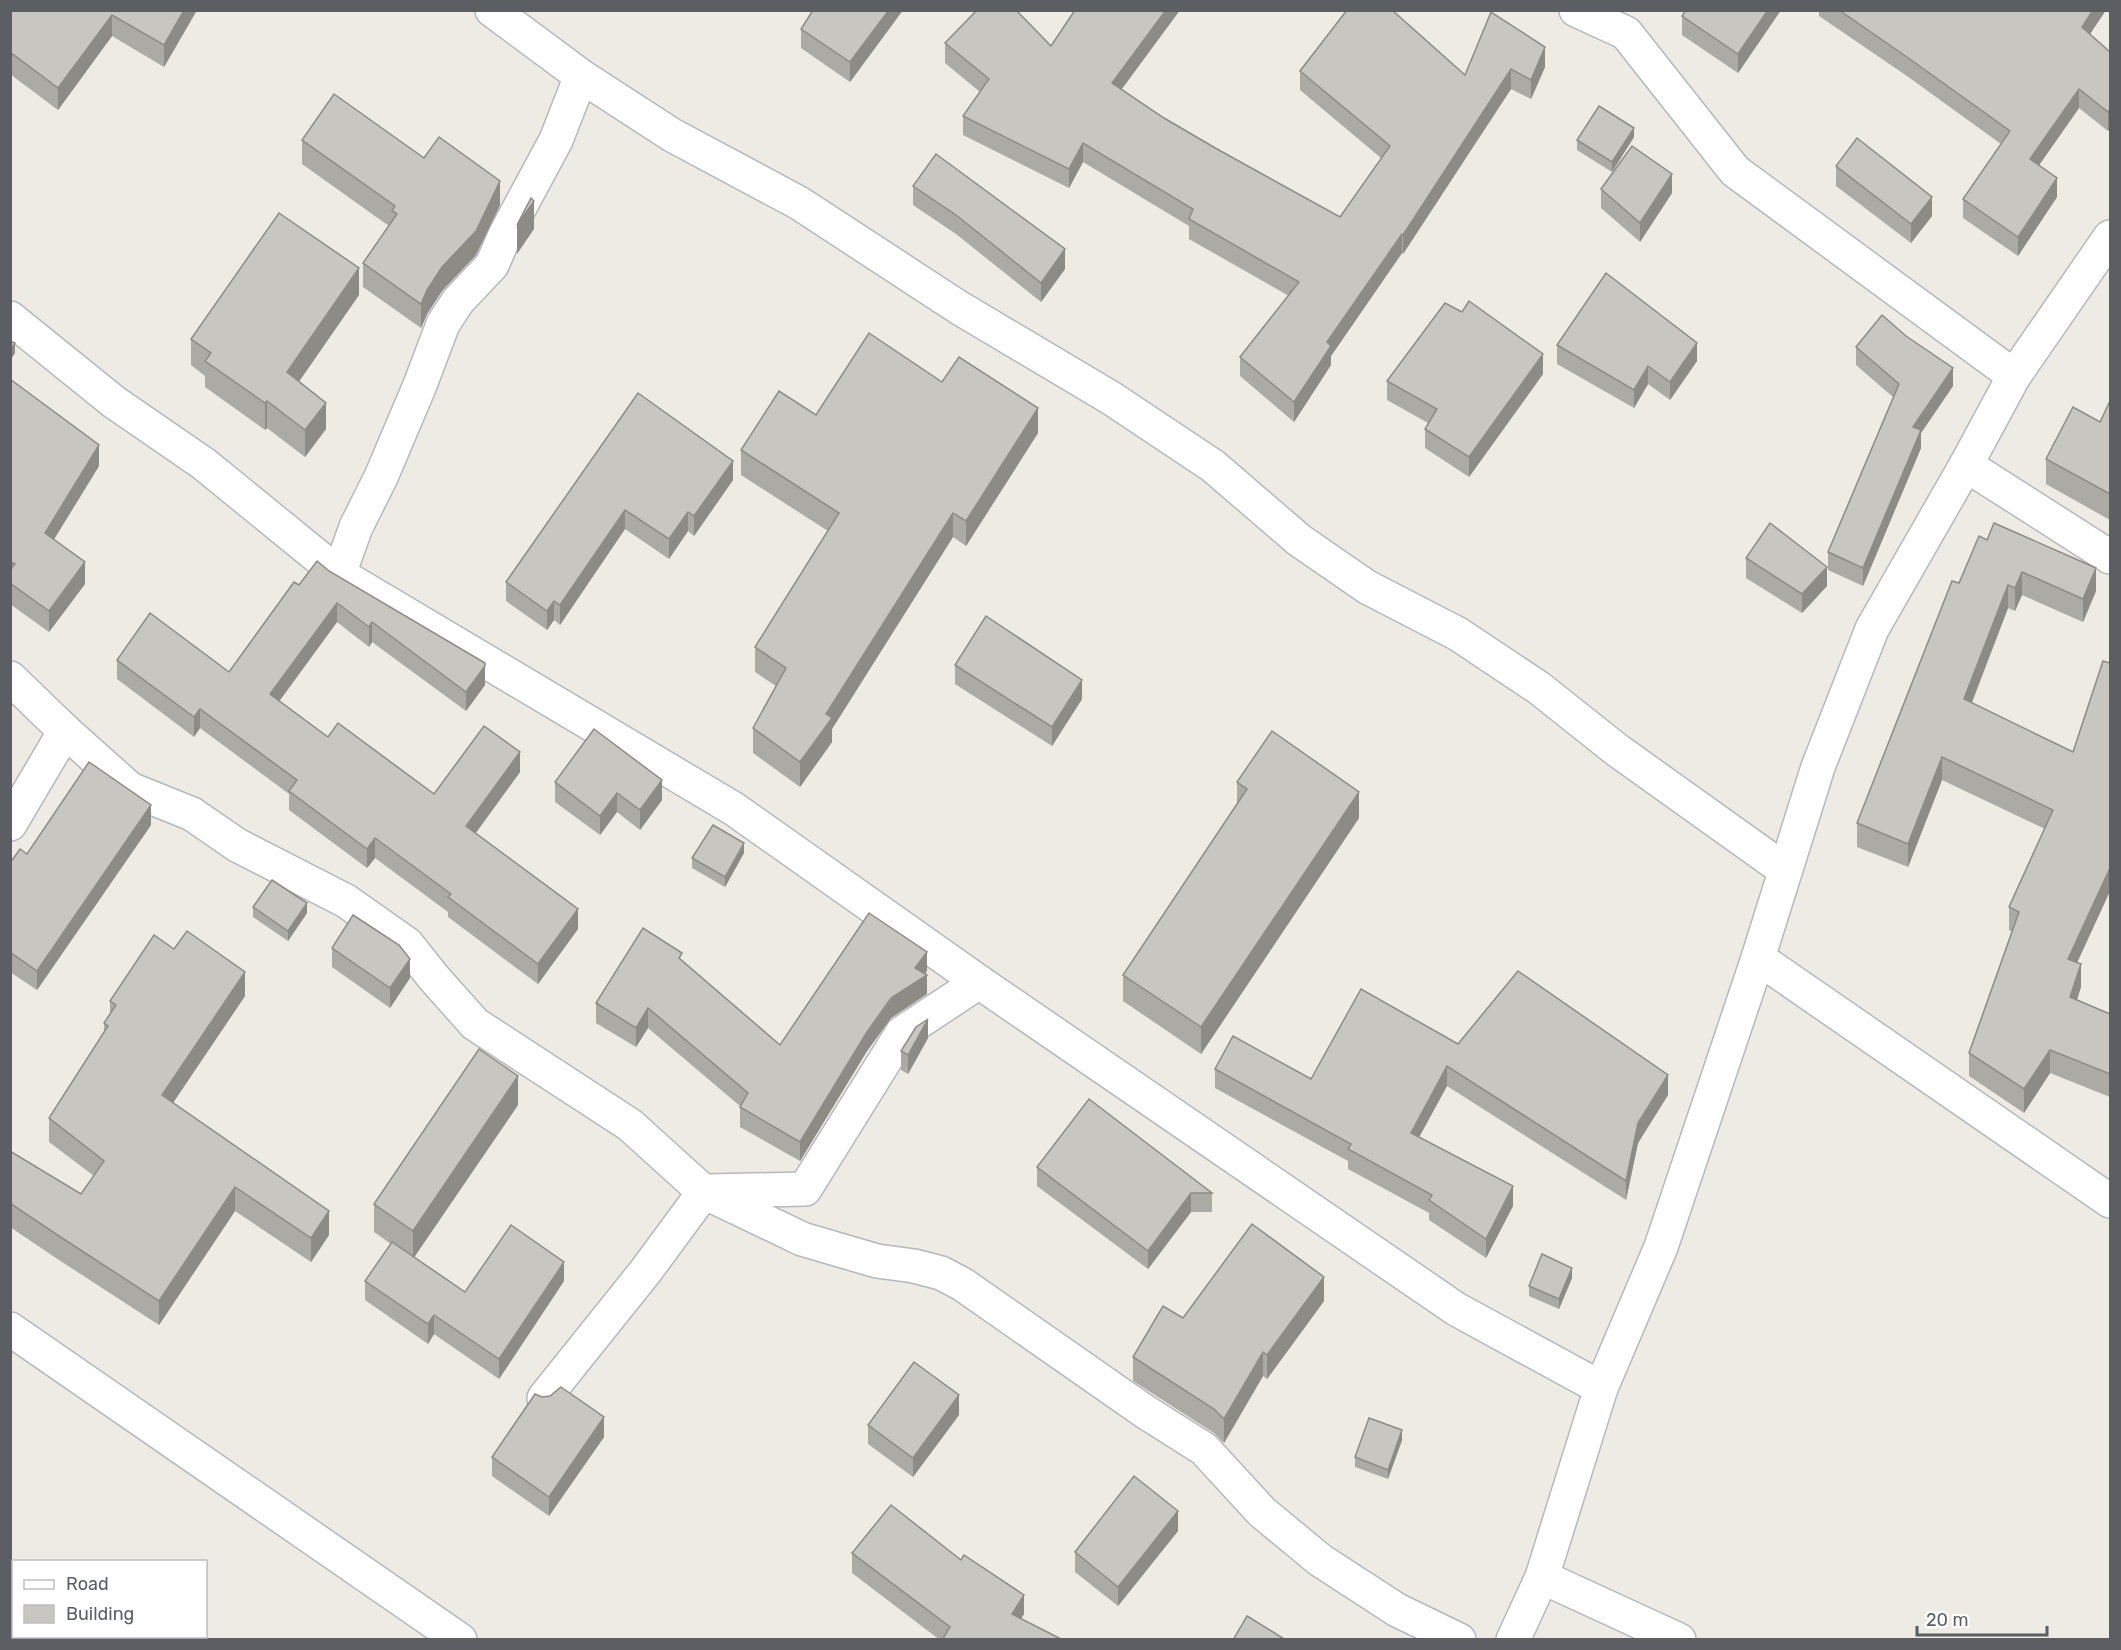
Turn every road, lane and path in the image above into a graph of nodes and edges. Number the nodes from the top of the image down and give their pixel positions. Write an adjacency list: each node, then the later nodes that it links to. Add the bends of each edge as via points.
1 (492, 10): 4 (street)
2 (1576, 10): 3 (street)
3 (1623, 22): 7 (street, via 1735,171)
4 (581, 76): 10 (street, via 556,140 492,265 458,301 443,324); 14 (street, via 672,135 799,203 958,307 1111,398 1213,466 1299,540 1367,587 1458,634 1539,688 1617,750)
5 (2110, 237): 7 (street)
6 (10, 318): 10 (street, via 114,402 204,464)
7 (2014, 376): 8 (street)
8 (1966, 465): 9 (street); 14 (street, via 1872,629 1818,767)
9 (2110, 557)
10 (339, 574): 16 (street, via 734,809)
11 (10, 678): 12 (street)
12 (65, 731): 13 (street); 17 (street, via 130,789 192,814 237,845 346,901 407,944 476,1024 630,1125)
13 (10, 824)
14 (1785, 870): 15 (street)
15 (1758, 958): 18 (street); 20 (street, via 1661,1247)
16 (979, 982): 17 (street, via 902,1033 806,1189); 20 (street, via 1456,1309)
17 (705, 1192): 21 (street); 24 (street, via 802,1239 877,1261 941,1273 962,1284 1204,1449 1262,1512 1320,1560 1397,1610)
18 (2110, 1201)
19 (10, 1329): 23 (street)
20 (1601, 1389): 22 (street)
21 (544, 1398)
22 (1542, 1577): 25 (street); 26 (street)
23 (460, 1640)
24 (1459, 1640)
25 (1513, 1640)
26 (1679, 1640)

